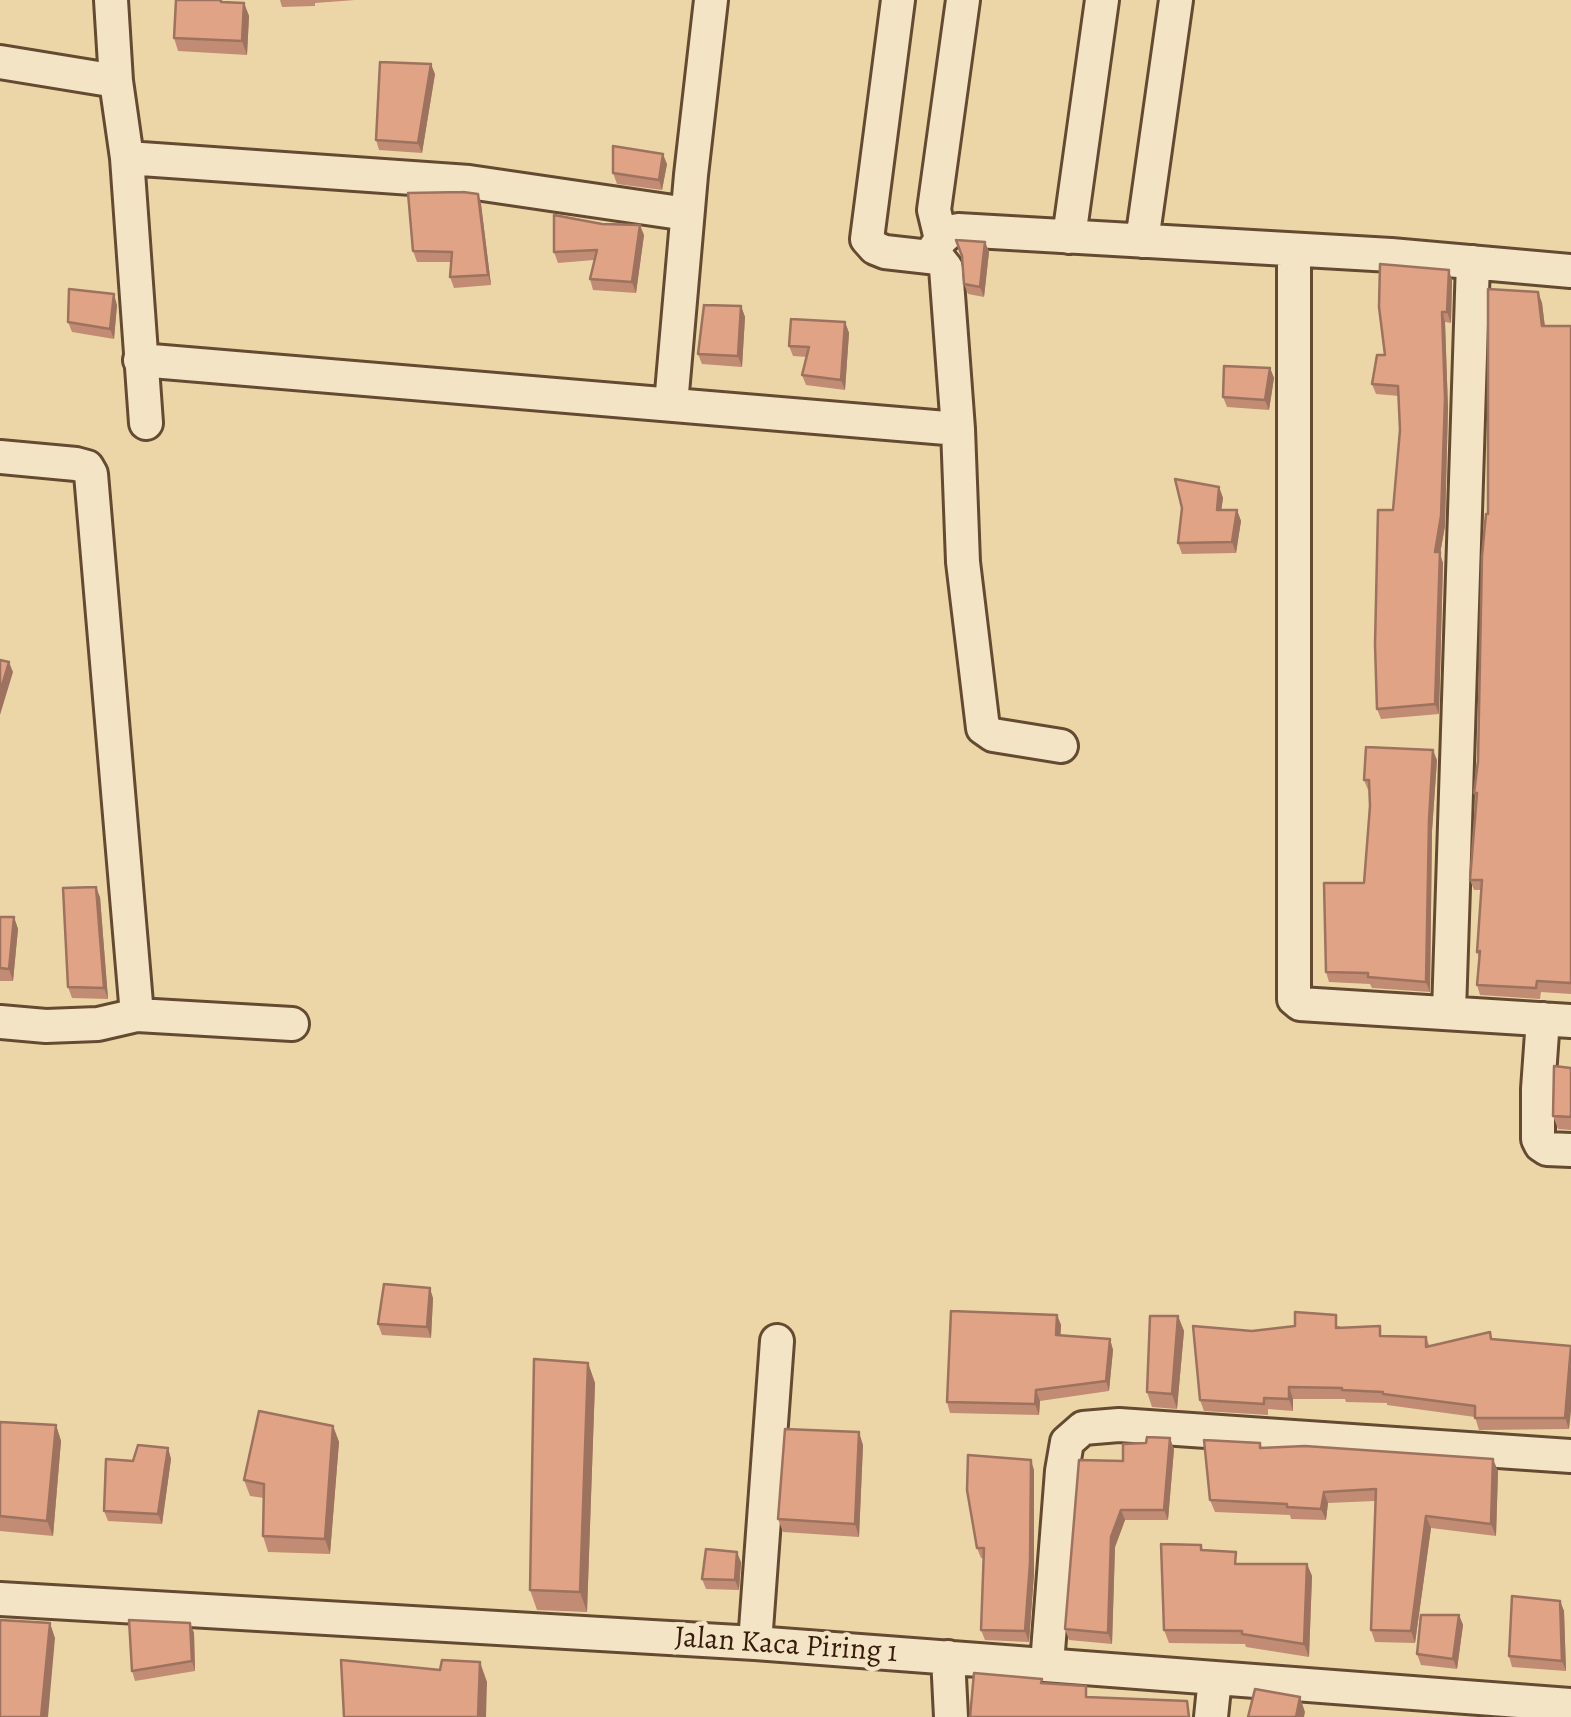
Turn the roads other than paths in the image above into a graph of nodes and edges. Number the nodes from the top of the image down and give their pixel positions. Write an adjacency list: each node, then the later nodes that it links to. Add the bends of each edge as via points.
1 (111, 0): 8 (street)
2 (710, 0): 10 (street)
3 (898, 0): 13 (street, via 867,239 885,252)
4 (963, 0): 13 (street, via 934,210)
5 (1102, 0): 11 (street)
6 (1176, 0): 12 (street)
7 (0, 62): 8 (street)
8 (116, 81): 9 (street)
9 (127, 158): 10 (street, via 469,182); 17 (street)
10 (687, 214): 18 (street)
11 (1069, 237): 12 (street); 13 (street, via 958,230)
12 (1142, 241): 14 (street)
13 (936, 247): 20 (street, via 946,268)
14 (1294, 250): 15 (street); 23 (street, via 1294,1000)
15 (1473, 262): 16 (street); 23 (street)
16 (1571, 271)
17 (140, 360): 18 (street); 19 (street)
18 (671, 404): 20 (street)
19 (146, 423)
20 (958, 430): 22 (street, via 963,562 983,728)
21 (0, 457): 24 (street, via 76,464 91,474)
22 (1060, 746)
23 (1449, 1012): 25 (street)
24 (137, 1015): 26 (street, via 98,1024); 27 (street)
25 (1557, 1020): 28 (street, via 1538,1089 1538,1139 1547,1148)
26 (0, 1022)
27 (292, 1024)
28 (1571, 1150)
29 (777, 1341): 32 (street)
30 (1571, 1456): 34 (street, via 1119,1425 1083,1428 1067,1442 1062,1471)
31 (0, 1599): 32 (street, Jalan Kaca Piring 1)
32 (754, 1644): 33 (street, Jalan Kaca Piring 1)
33 (948, 1657): 34 (street, Jalan Kaca Piring 1); 37 (street)
34 (1047, 1664): 35 (street, Jalan Kaca Piring 1)
35 (1215, 1678): 36 (street, Jalan Kaca Piring 1); 38 (street)
36 (1571, 1705)
37 (951, 1717)
38 (1211, 1717)

